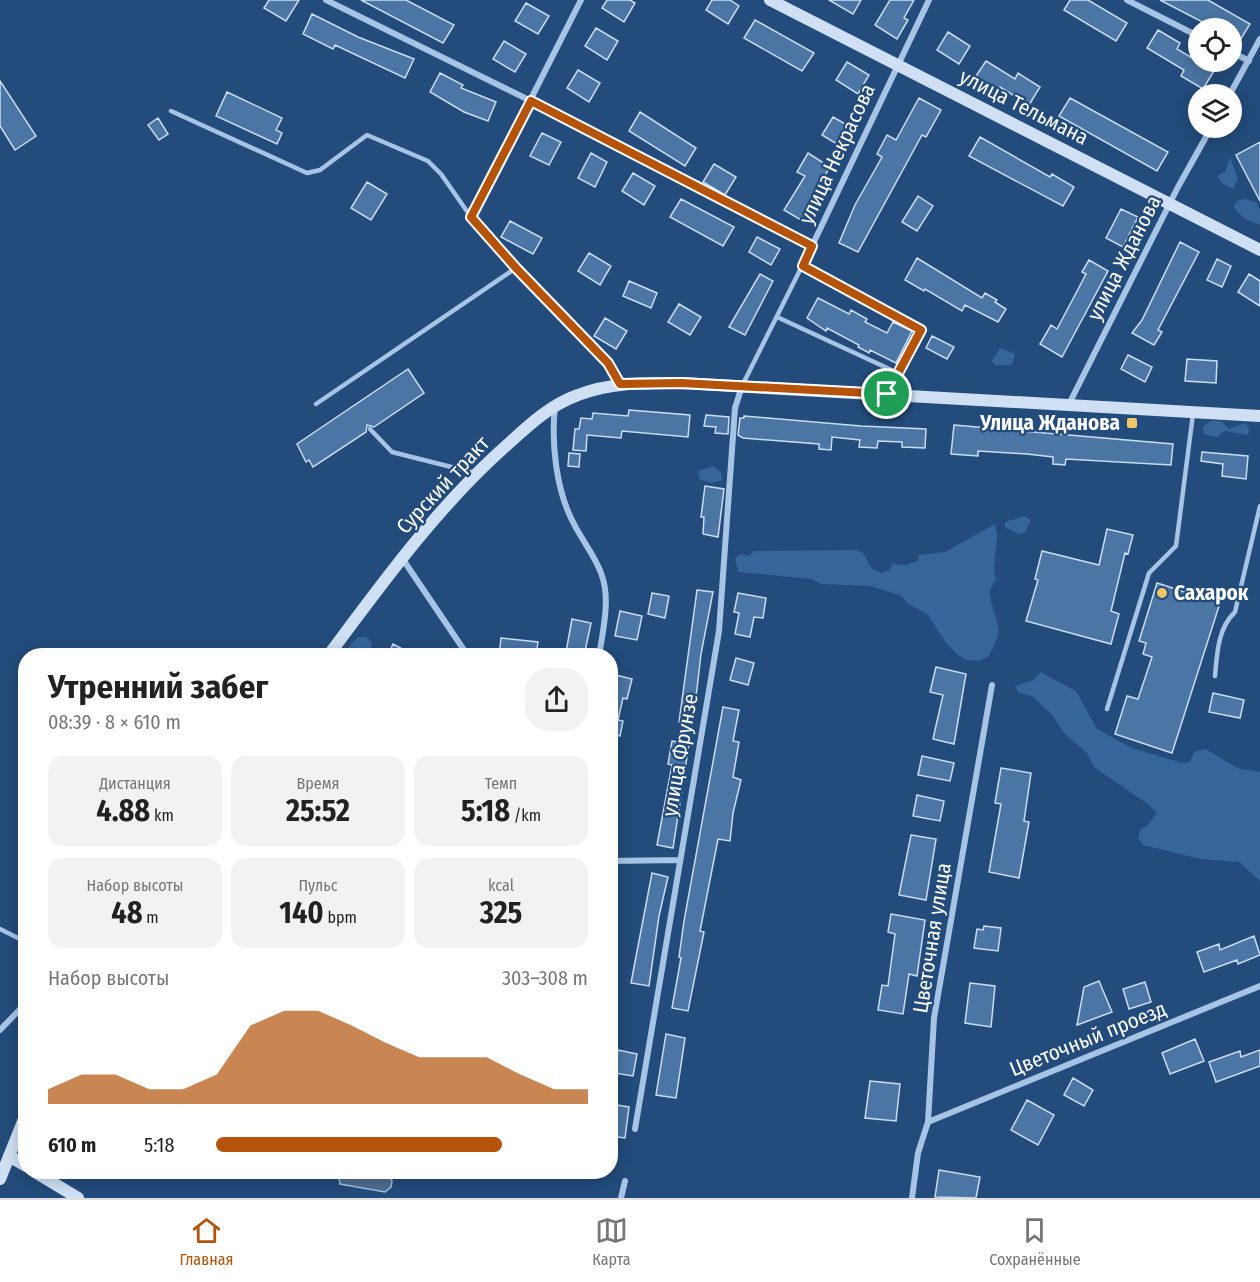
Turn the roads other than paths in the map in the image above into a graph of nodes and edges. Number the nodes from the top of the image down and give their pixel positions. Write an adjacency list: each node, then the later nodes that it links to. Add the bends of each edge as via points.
1 (326, 0): 12 (street)
2 (581, 0): 12 (street)
3 (770, 0): 10 (street, улица Тельмана)
4 (929, 0): 10 (street, улица Некрасова)
5 (1127, 0): 6 (street)
6 (1188, 31)
7 (1260, 39): 9 (street)
8 (1242, 57): 9 (street)
9 (1249, 60): 11 (street)
10 (897, 65): 15 (street, улица Тельмана); 17 (street, улица Некрасова)
11 (1236, 84)
12 (531, 101): 16 (street); 17 (street)
13 (171, 111): 16 (lane, via 307,173 320,170 366,135 428,162)
14 (1206, 138): 15 (street, улица Жданова)
15 (1170, 203): 18 (street, улица Тельмана); 27 (street, улица Жданова)
16 (471, 217): 20 (lane)
17 (812, 246): 19 (lane, улица Некрасова)
18 (1260, 250)
19 (803, 266): 21 (lane, улица Некрасова); 22 (lane, via 921,330)
20 (516, 268): 23 (lane, via 608,363); 26 (lane)
21 (777, 317): 22 (lane); 24 (lane, улица Некрасова)
22 (898, 374): 25 (lane)
23 (620, 384): 24 (street, Сурский тракт); 28 (street, Сурский тракт, via 598,388)
24 (742, 386): 25 (street, Сурский тракт); 41 (street, улица Фрунзе, via 735,408 719,631)
25 (887, 394): 27 (street, Сурский тракт)
26 (316, 404)
27 (1069, 405): 29 (street, Сурский тракт)
28 (555, 406): 32 (street, Сурский тракт); 37 (street, via 553,429 560,481 572,521 601,573 605,594)
29 (1193, 412): 30 (street, Сурский тракт); 40 (lane, via 1176,546 1149,573)
30 (1260, 416)
31 (370, 429): 32 (lane, via 392,452)
32 (478, 473): 34 (street, Сурский тракт)
33 (1260, 506): 38 (lane, via 1235,612 1228,619 1218,646)
34 (402, 557): 35 (street, Сурский тракт); 36 (street)
35 (334, 648)
36 (463, 648)
37 (600, 648)
38 (1215, 676)
39 (992, 685): 48 (street, Цветочная улица, via 934,1018)
40 (1107, 709)
41 (679, 860): 42 (street); 49 (street, улица Фрунзе)
42 (618, 861)
43 (0, 929): 44 (lane)
44 (18, 938)
45 (1260, 986): 48 (street, Цветочный проезд)
46 (18, 1011): 47 (street)
47 (0, 1030)
48 (928, 1122): 58 (street, Цветочная улица, via 918,1153)
49 (634, 1129)
50 (18, 1134): 51 (street)
51 (9, 1156): 52 (street); 53 (street)
52 (18, 1161)
53 (0, 1179)
54 (47, 1179): 56 (street)
55 (625, 1181): 57 (street)
56 (78, 1198)
57 (621, 1198)
58 (912, 1198)

